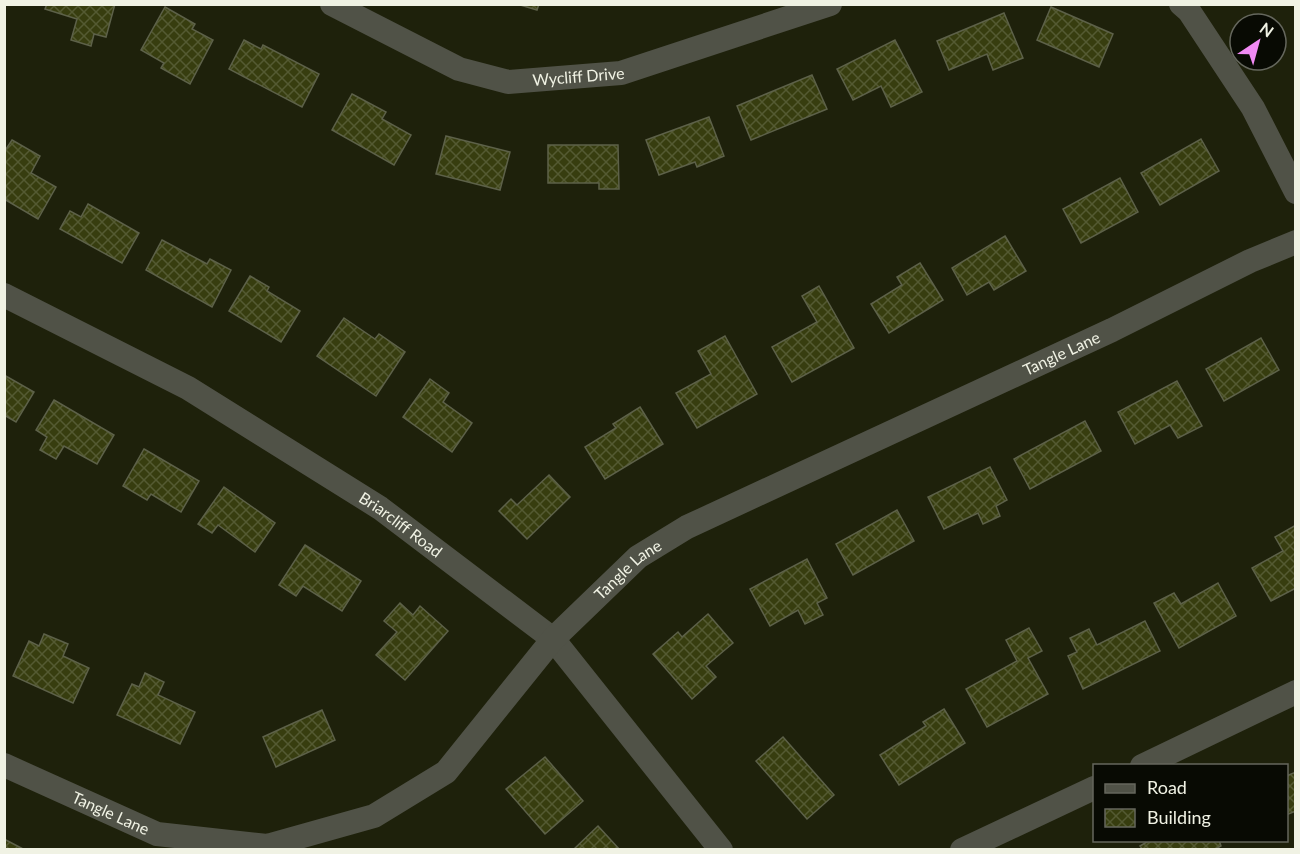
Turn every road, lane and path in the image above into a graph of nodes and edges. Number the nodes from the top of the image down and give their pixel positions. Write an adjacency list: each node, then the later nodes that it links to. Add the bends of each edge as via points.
1 (332, 4): 2 (street, Wycliff Drive, via 459,69 508,82 621,74)
2 (830, 4)
3 (1181, 4): 4 (street, via 1253,108)
4 (1296, 192)
5 (1296, 242): 7 (street, Tangle Lane, via 687,527 638,557)
6 (4, 295): 7 (street, Briarcliff Road, via 188,388 360,496)
7 (553, 639): 10 (street, Tangle Lane, via 446,772 374,816 267,846 157,834); 12 (street, Briarcliff Road)
8 (1296, 692): 9 (street)
9 (1144, 764)
10 (4, 765)
11 (1093, 789): 13 (street)
12 (721, 849)
13 (962, 849)

